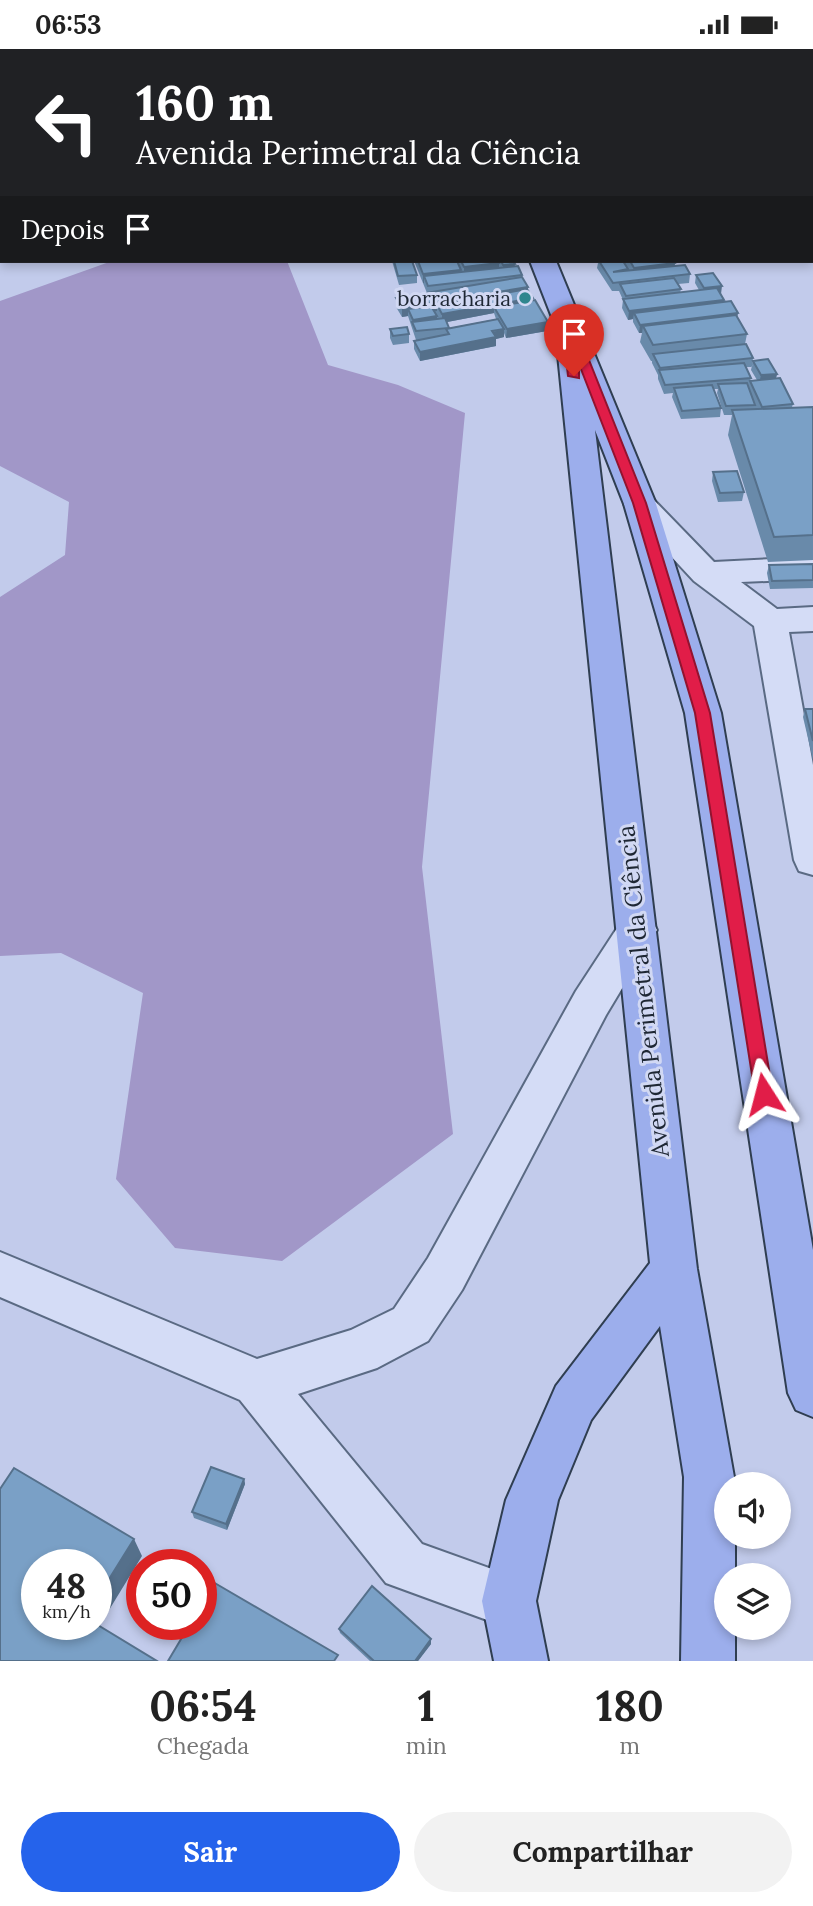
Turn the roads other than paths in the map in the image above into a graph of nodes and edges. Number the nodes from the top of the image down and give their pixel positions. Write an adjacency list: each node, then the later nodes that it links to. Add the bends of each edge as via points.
1 (543, 263): 2 (main road, Avenida Perimetral da Ciência)
2 (568, 320): 3 (main road, Avenida Perimetral da Ciência); 9 (main road, Avenida Perimetral da Ciência)
3 (640, 503): 5 (street); 13 (main road, Avenida Perimetral da Ciência, via 703,713)
4 (813, 568): 5 (street)
5 (706, 572): 7 (street)
6 (813, 618): 7 (street)
7 (770, 621): 8 (street)
8 (813, 860)
9 (637, 930): 10 (main road, Avenida Perimetral da Ciência); 12 (street, via 591,1003 445,1274 411,1325 360,1351)
10 (674, 1269): 14 (main road, via 573,1403 532,1500); 16 (main road, Avenida Perimetral da Ciência, via 709,1477)
11 (0, 1274): 12 (street)
12 (257, 1383): 14 (street, via 405,1564)
13 (813, 1393)
14 (509, 1601): 15 (main road)
15 (521, 1661)
16 (708, 1661)

